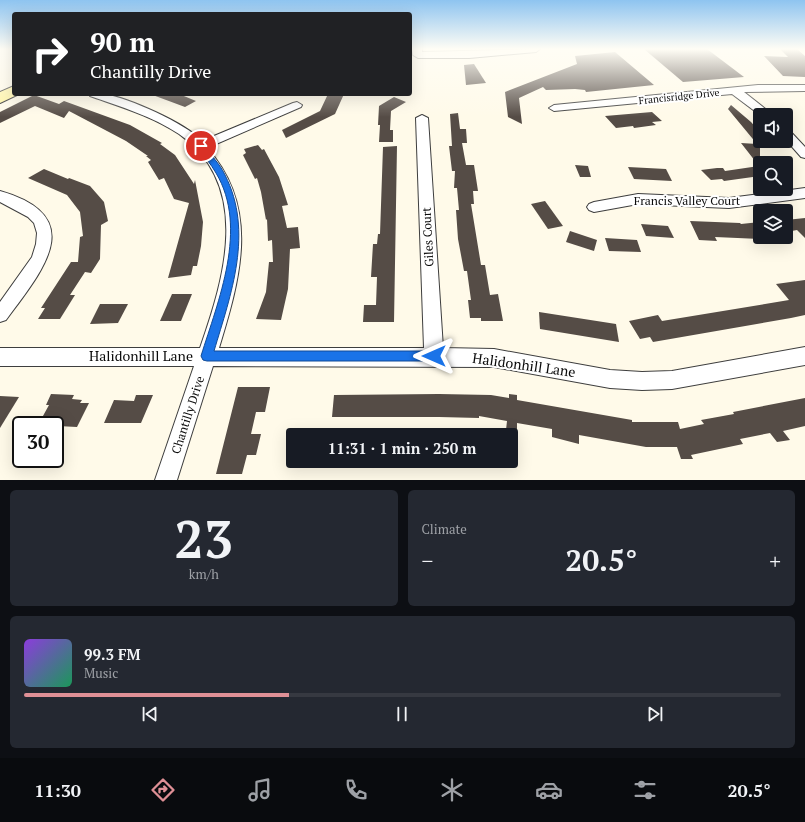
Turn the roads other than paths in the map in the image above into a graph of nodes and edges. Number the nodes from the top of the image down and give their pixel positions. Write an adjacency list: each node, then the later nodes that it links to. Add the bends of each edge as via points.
1 (805, 88): 2 (street, Francisridge Drive)
2 (734, 90): 7 (street, Francisridge Drive); 8 (street)
3 (12, 92): 5 (street)
4 (99, 96): 11 (street, Chantilly Drive, via 168,122)
5 (0, 98)
6 (297, 105): 11 (street)
7 (554, 108)
8 (758, 108)
9 (422, 118): 18 (street, Giles Court)
10 (793, 141): 12 (street)
11 (201, 146): 17 (street, Chantilly Drive, via 214,163 227,188 234,228 230,279)
12 (805, 154)
13 (805, 193): 15 (street, Francis Valley Court, via 729,203 638,199)
14 (0, 196): 16 (street, via 33,213 45,230 45,242 38,261)
15 (594, 207)
16 (0, 315)
17 (207, 356): 18 (street, Halidonhill Lane); 20 (street, Halidonhill Lane); 21 (street, Chantilly Drive)
18 (434, 356): 19 (street, Halidonhill Lane, via 494,358 642,381 672,380)
19 (805, 356)
20 (0, 357)
21 (166, 480)

